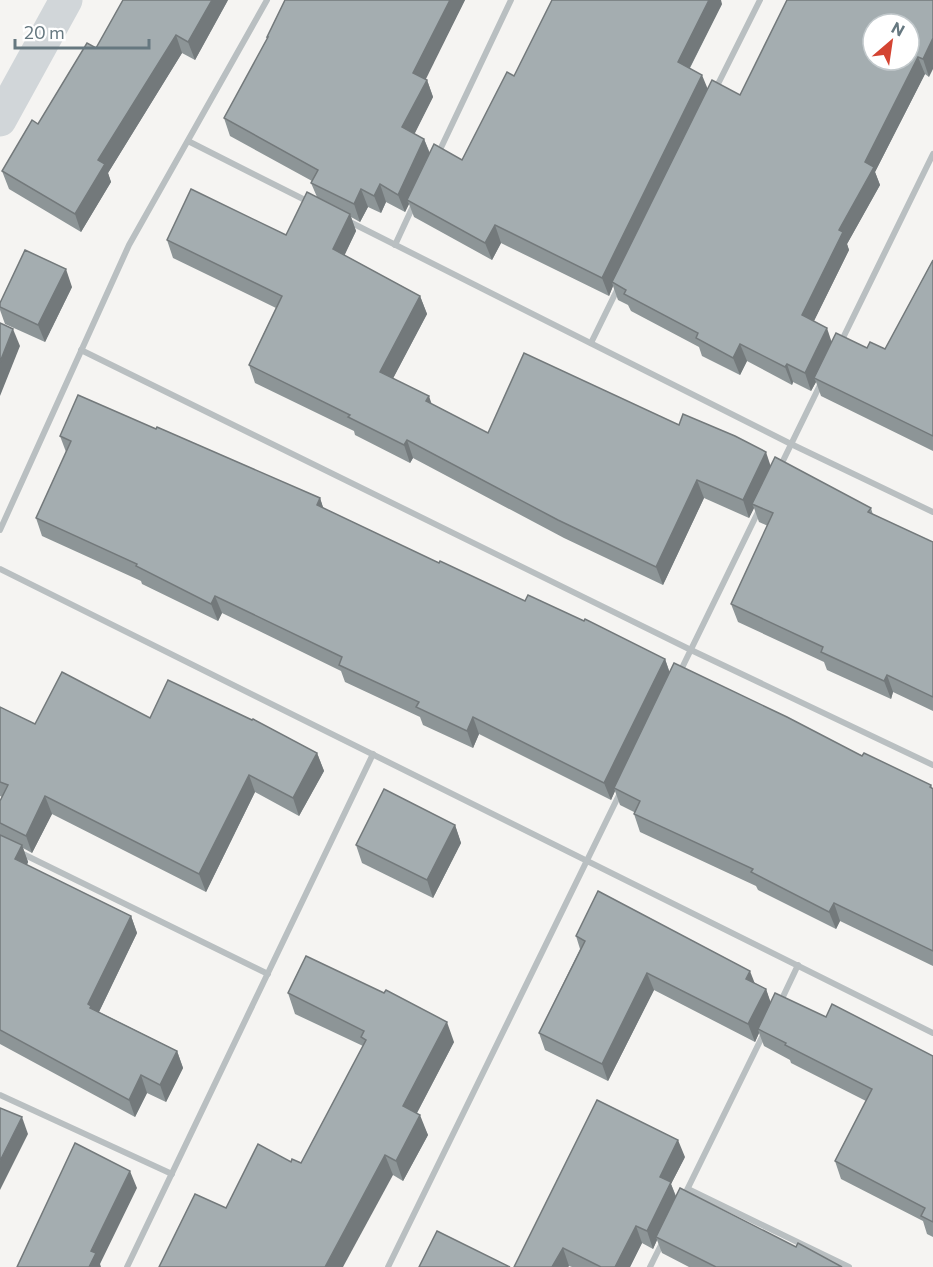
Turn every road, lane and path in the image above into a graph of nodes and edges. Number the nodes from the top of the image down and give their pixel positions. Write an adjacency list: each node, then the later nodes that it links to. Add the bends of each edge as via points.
1 (66, 0): 6 (street)
2 (267, 0): 7 (street)
3 (511, 0): 9 (street)
4 (760, 0): 5 (street)
5 (712, 97)
6 (0, 120)
7 (188, 141): 11 (street); 17 (street, via 129,245)
8 (933, 154): 16 (street)
9 (435, 160)
10 (415, 202): 13 (street)
11 (312, 203)
12 (343, 219): 13 (street)
13 (395, 245): 15 (street)
14 (622, 279): 15 (street)
15 (591, 343): 19 (street)
16 (838, 347)
17 (81, 350): 23 (street); 25 (street)
18 (822, 380): 19 (street)
19 (791, 444): 20 (street); 22 (street)
20 (776, 475)
21 (761, 506): 25 (street)
22 (933, 512)
23 (0, 530)
24 (0, 570): 27 (street)
25 (691, 650): 26 (street); 28 (street)
26 (675, 681)
27 (373, 754): 31 (street); 33 (street)
28 (933, 765)
29 (624, 785): 31 (street)
30 (11, 848): 33 (street)
31 (587, 860): 32 (street); 43 (street)
32 (798, 965): 34 (street); 36 (street)
33 (268, 974): 38 (street)
34 (777, 1008)
35 (766, 1029): 39 (street)
36 (933, 1033)
37 (0, 1095): 38 (street)
38 (172, 1174): 42 (street)
39 (688, 1189): 40 (street); 45 (street)
40 (683, 1198)
41 (664, 1238): 44 (street)
42 (127, 1267)
43 (388, 1267)
44 (650, 1267)
45 (849, 1267)

